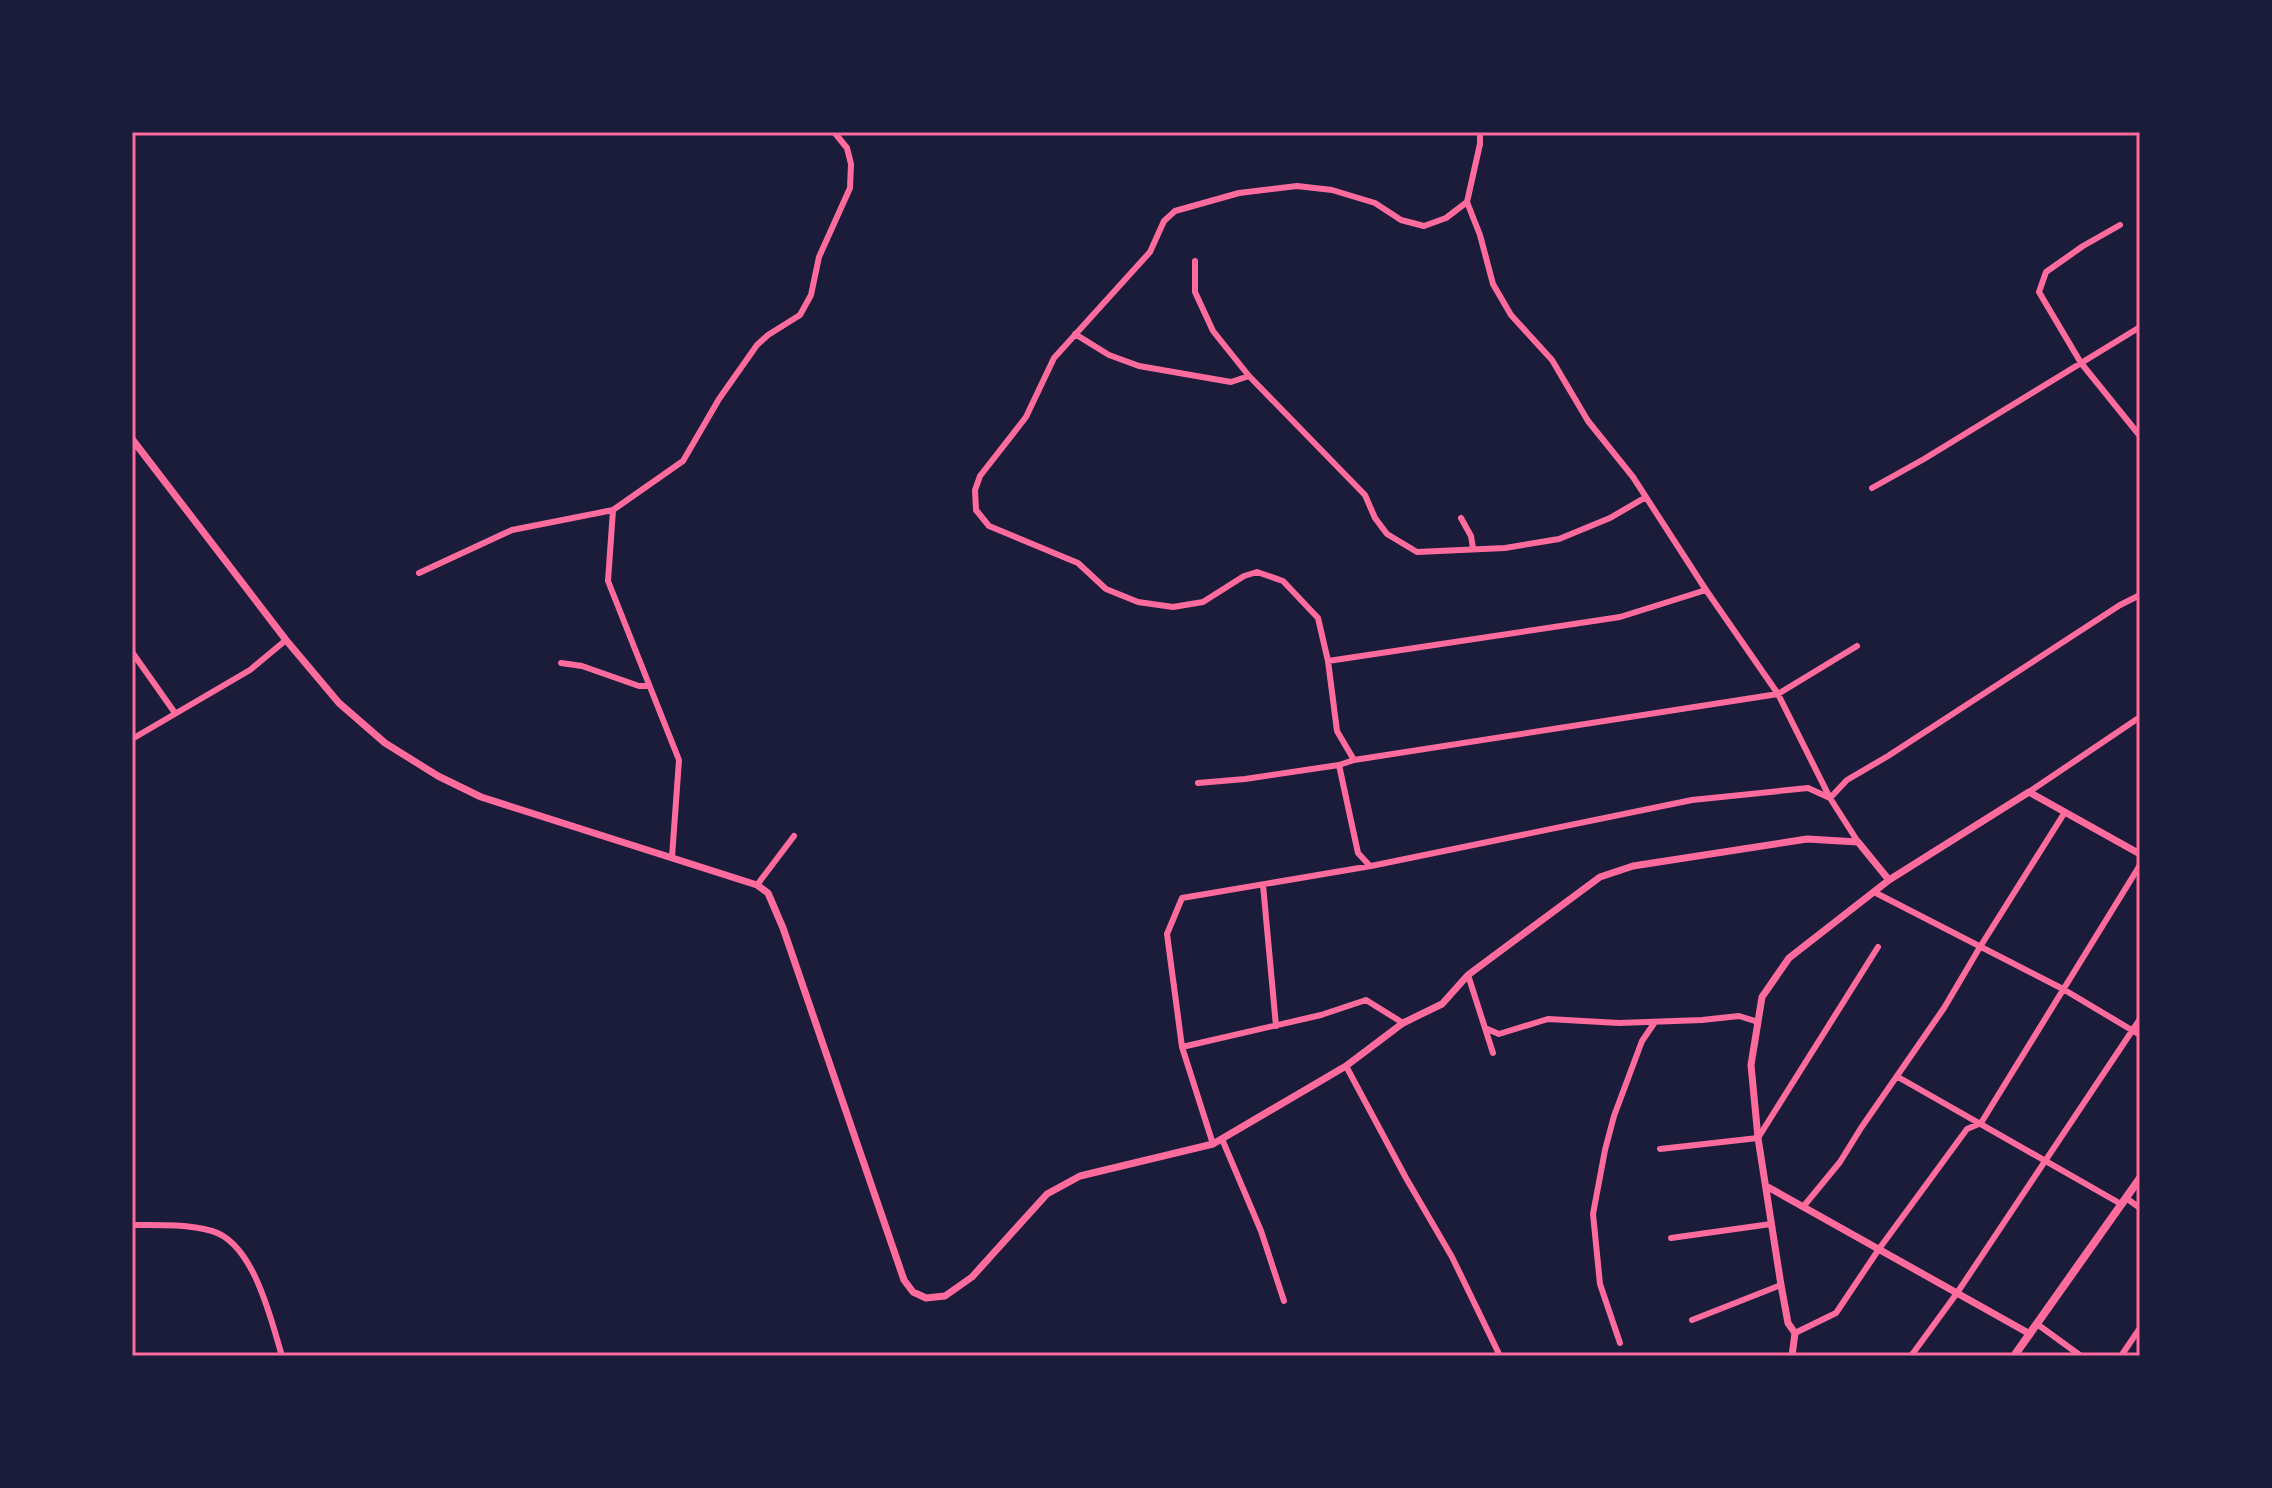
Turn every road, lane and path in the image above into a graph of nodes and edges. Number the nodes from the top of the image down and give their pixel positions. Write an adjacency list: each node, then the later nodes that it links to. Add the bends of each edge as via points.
1 (834, 132): 14 (street, via 847,148 850,188 800,315 757,345 683,461)
2 (1480, 132): 3 (street)
3 (1467, 202): 7 (street, via 1424,226 1401,220 1375,203 1297,186 1239,193 1175,211 1164,221 1150,252); 13 (street, via 1493,284 1511,315 1552,360 1588,421)
4 (2120, 225): 8 (street, via 2046,272 2039,292)
5 (1195, 261): 9 (street, via 1195,292 1213,331)
6 (2140, 327): 8 (street)
7 (1075, 334): 9 (street, via 1139,366 1231,382); 23 (street, via 1054,358 1026,417 980,476 976,510 989,526 1078,563 1106,589 1138,602 1173,607 1203,602 1257,572 1283,581 1318,618)
8 (2081, 363): 10 (street); 12 (street)
9 (1249, 376): 16 (street, via 1365,495 1387,534 1417,552)
10 (2140, 435)
11 (132, 439): 20 (street)
12 (1872, 488)
13 (1646, 497): 16 (street, via 1559,539); 18 (street)
14 (613, 510): 17 (street, via 512,530); 25 (street, via 608,581)
15 (1461, 518): 16 (street)
16 (1473, 548)
17 (419, 573)
18 (1706, 590): 23 (street, via 1620,617); 26 (street)
19 (2140, 595): 34 (street, via 1847,780)
20 (286, 640): 27 (street, via 250,670); 39 (street, via 339,703 385,743 438,776 481,797)
21 (1857, 646): 26 (street)
22 (132, 652): 27 (street)
23 (1328, 661): 30 (street, via 1337,731)
24 (561, 663): 25 (street)
25 (649, 686): 39 (street, via 679,760)
26 (1778, 694): 30 (street); 34 (street)
27 (175, 713): 29 (street)
28 (2140, 717): 33 (street)
29 (132, 739)
30 (1354, 760): 31 (street)
31 (1339, 765): 32 (street); 41 (street, via 1358,853)
32 (1198, 783)
33 (2029, 792): 35 (street); 42 (street)
34 (1830, 798): 37 (street); 41 (street, via 1808,788 1692,800)
35 (2065, 812): 38 (street); 47 (street)
36 (794, 836): 43 (street)
37 (1858, 842): 42 (street); 48 (street, via 1807,839 1611,873)
38 (2140, 854)
39 (672, 857): 43 (street)
40 (2140, 865): 49 (street)
41 (1371, 866): 44 (street)
42 (1889, 880): 45 (street)
43 (757, 885): 65 (street, via 768,893 783,928 904,1280 913,1292 926,1298 945,1296 972,1277 1047,1194 1080,1176)
44 (1263, 885): 54 (street); 58 (street, via 1182,898 1167,934)
45 (1874, 892): 47 (street); 52 (street, via 1789,958 1762,997)
46 (1878, 947): 63 (street)
47 (1980, 947): 49 (street); 61 (street)
48 (1468, 975): 53 (street, via 1442,1004); 55 (street)
49 (2063, 989): 56 (street); 62 (street)
50 (2140, 1019): 56 (street)
51 (1655, 1022): 52 (street, via 1739,1016); 55 (street, via 1548,1019 1499,1034); 85 (street, via 1642,1041 1614,1116 1593,1214 1600,1284)
52 (1758, 1022): 63 (street, via 1751,1065)
53 (1403, 1023): 54 (street, via 1366,1000); 60 (street)
54 (1276, 1026): 58 (street)
55 (1485, 1028): 59 (street)
56 (2132, 1031): 57 (street); 67 (street)
57 (2140, 1035)
58 (1182, 1047): 65 (street)
59 (1493, 1053)
60 (1346, 1066): 64 (street); 87 (street, via 1452,1257)
61 (1898, 1077): 62 (street); 71 (street)
62 (1981, 1123): 67 (street); 76 (street, via 1967,1129)
63 (1758, 1138): 66 (street); 69 (street)
64 (1222, 1139): 65 (street); 79 (street)
65 (1213, 1144)
66 (1660, 1149)
67 (2045, 1160): 70 (street); 78 (street)
68 (2140, 1178): 70 (main road)
69 (1766, 1186): 71 (street); 73 (street)
70 (2124, 1201): 72 (street); 81 (main road)
71 (1803, 1207): 76 (street)
72 (2140, 1208)
73 (1771, 1224): 75 (street); 77 (street)
74 (132, 1225): 86 (street, via 179,1226 228,1240 257,1279)
75 (1671, 1238)
76 (1879, 1249): 78 (street); 83 (street, via 1836,1313)
77 (1781, 1285): 80 (street); 83 (street)
78 (1957, 1293): 84 (street); 89 (street)
79 (1284, 1301)
80 (1692, 1320)
81 (2037, 1324): 84 (main road); 91 (street)
82 (2140, 1328): 92 (street)
83 (1795, 1333): 88 (street)
84 (2030, 1334): 90 (main road)
85 (1620, 1343)
86 (282, 1356)
87 (1500, 1356)
88 (1792, 1356)
89 (1911, 1356)
90 (2014, 1356)
91 (2081, 1356)
92 (2121, 1356)

